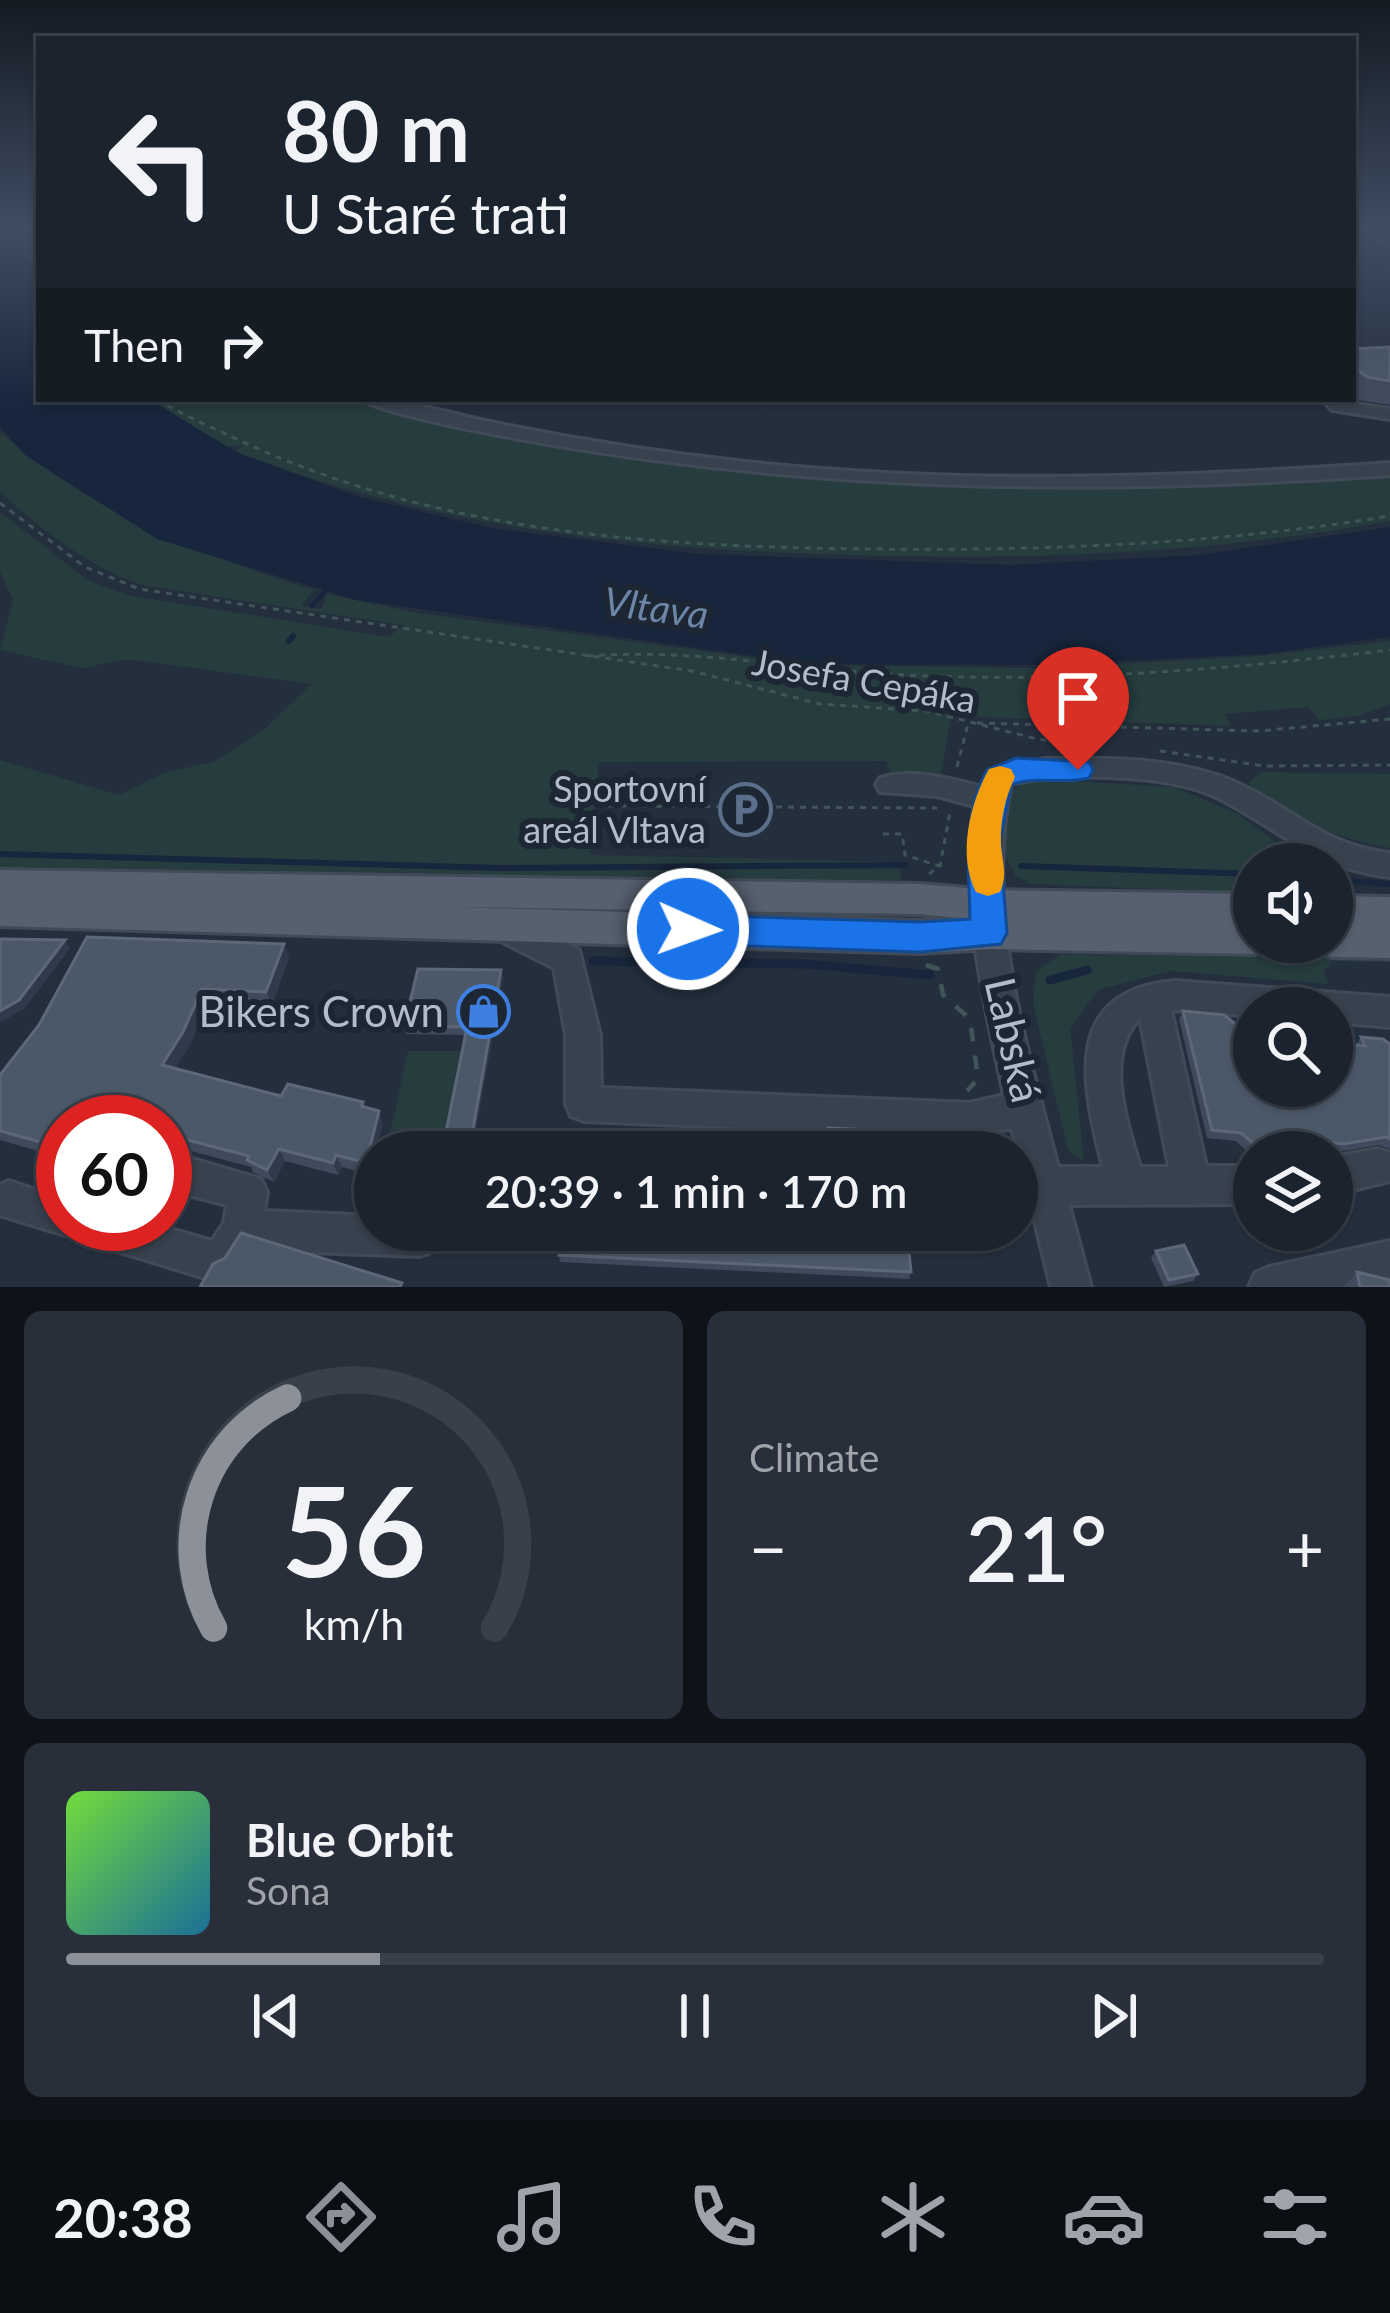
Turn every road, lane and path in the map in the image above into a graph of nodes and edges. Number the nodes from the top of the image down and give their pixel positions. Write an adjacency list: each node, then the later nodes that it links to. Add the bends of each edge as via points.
1 (164, 402): 7 (path, via 331,479 510,525 614,538 1003,553 1220,542)
2 (381, 402): 5 (street, via 605,450 838,475 1140,483)
3 (1334, 402): 4 (street)
4 (1390, 414)
5 (1390, 470)
6 (0, 503): 9 (path, Josefa Cepáka, via 85,567 139,589)
7 (1390, 516)
8 (1390, 650): 9 (path, via 1113,672 910,676 668,650)
9 (579, 656): 11 (path, Josefa Cepáka, via 692,671 850,709 927,711)
10 (1390, 719): 11 (path, via 1259,731)
11 (969, 723): 12 (path, Josefa Cepáka); 14 (path)
12 (1098, 747)
13 (1152, 750): 15 (path, via 1264,766)
14 (959, 752)
15 (1390, 765)
16 (890, 785): 17 (street)
17 (989, 799): 21 (street, via 998,778 1016,770 1186,776 1222,788 1315,848); 28 (street, Labská)
18 (608, 806): 19 (path)
19 (950, 810)
20 (883, 834): 22 (path, via 902,834 905,855)
21 (1390, 865)
22 (940, 866)
23 (0, 885): 28 (main road, via 919,899)
24 (0, 910): 29 (main road)
25 (1233, 911): 28 (main road)
26 (1353, 912): 27 (main road)
27 (1390, 913)
28 (990, 919): 29 (main road, via 920,937); 30 (main road); 37 (street, Labská)
29 (490, 922): 37 (street, via 568,960 583,1034 584,1104 970,1120)
30 (1233, 936)
31 (1353, 940): 32 (main road)
32 (1390, 941)
33 (921, 952): 36 (path, via 920,963 938,969 944,995 970,1019 978,1079)
34 (1152, 998): 35 (street); 41 (street); 42 (street, via 1133,1001 1105,1036 1110,1123)
35 (1390, 1012)
36 (967, 1098)
37 (1027, 1107): 44 (street, Labská)
38 (1378, 1167): 39 (street)
39 (1353, 1172)
40 (192, 1177): 49 (street, via 248,1192)
41 (1191, 1183): 42 (street); 43 (street)
42 (1126, 1184): 44 (street)
43 (1233, 1184)
44 (1046, 1186): 51 (street, Labská)
45 (3, 1204): 46 (street)
46 (36, 1212)
47 (354, 1245): 49 (street)
48 (189, 1251): 49 (street)
49 (223, 1260)
50 (1390, 1261): 52 (street)
51 (1071, 1287)
52 (1268, 1287)

